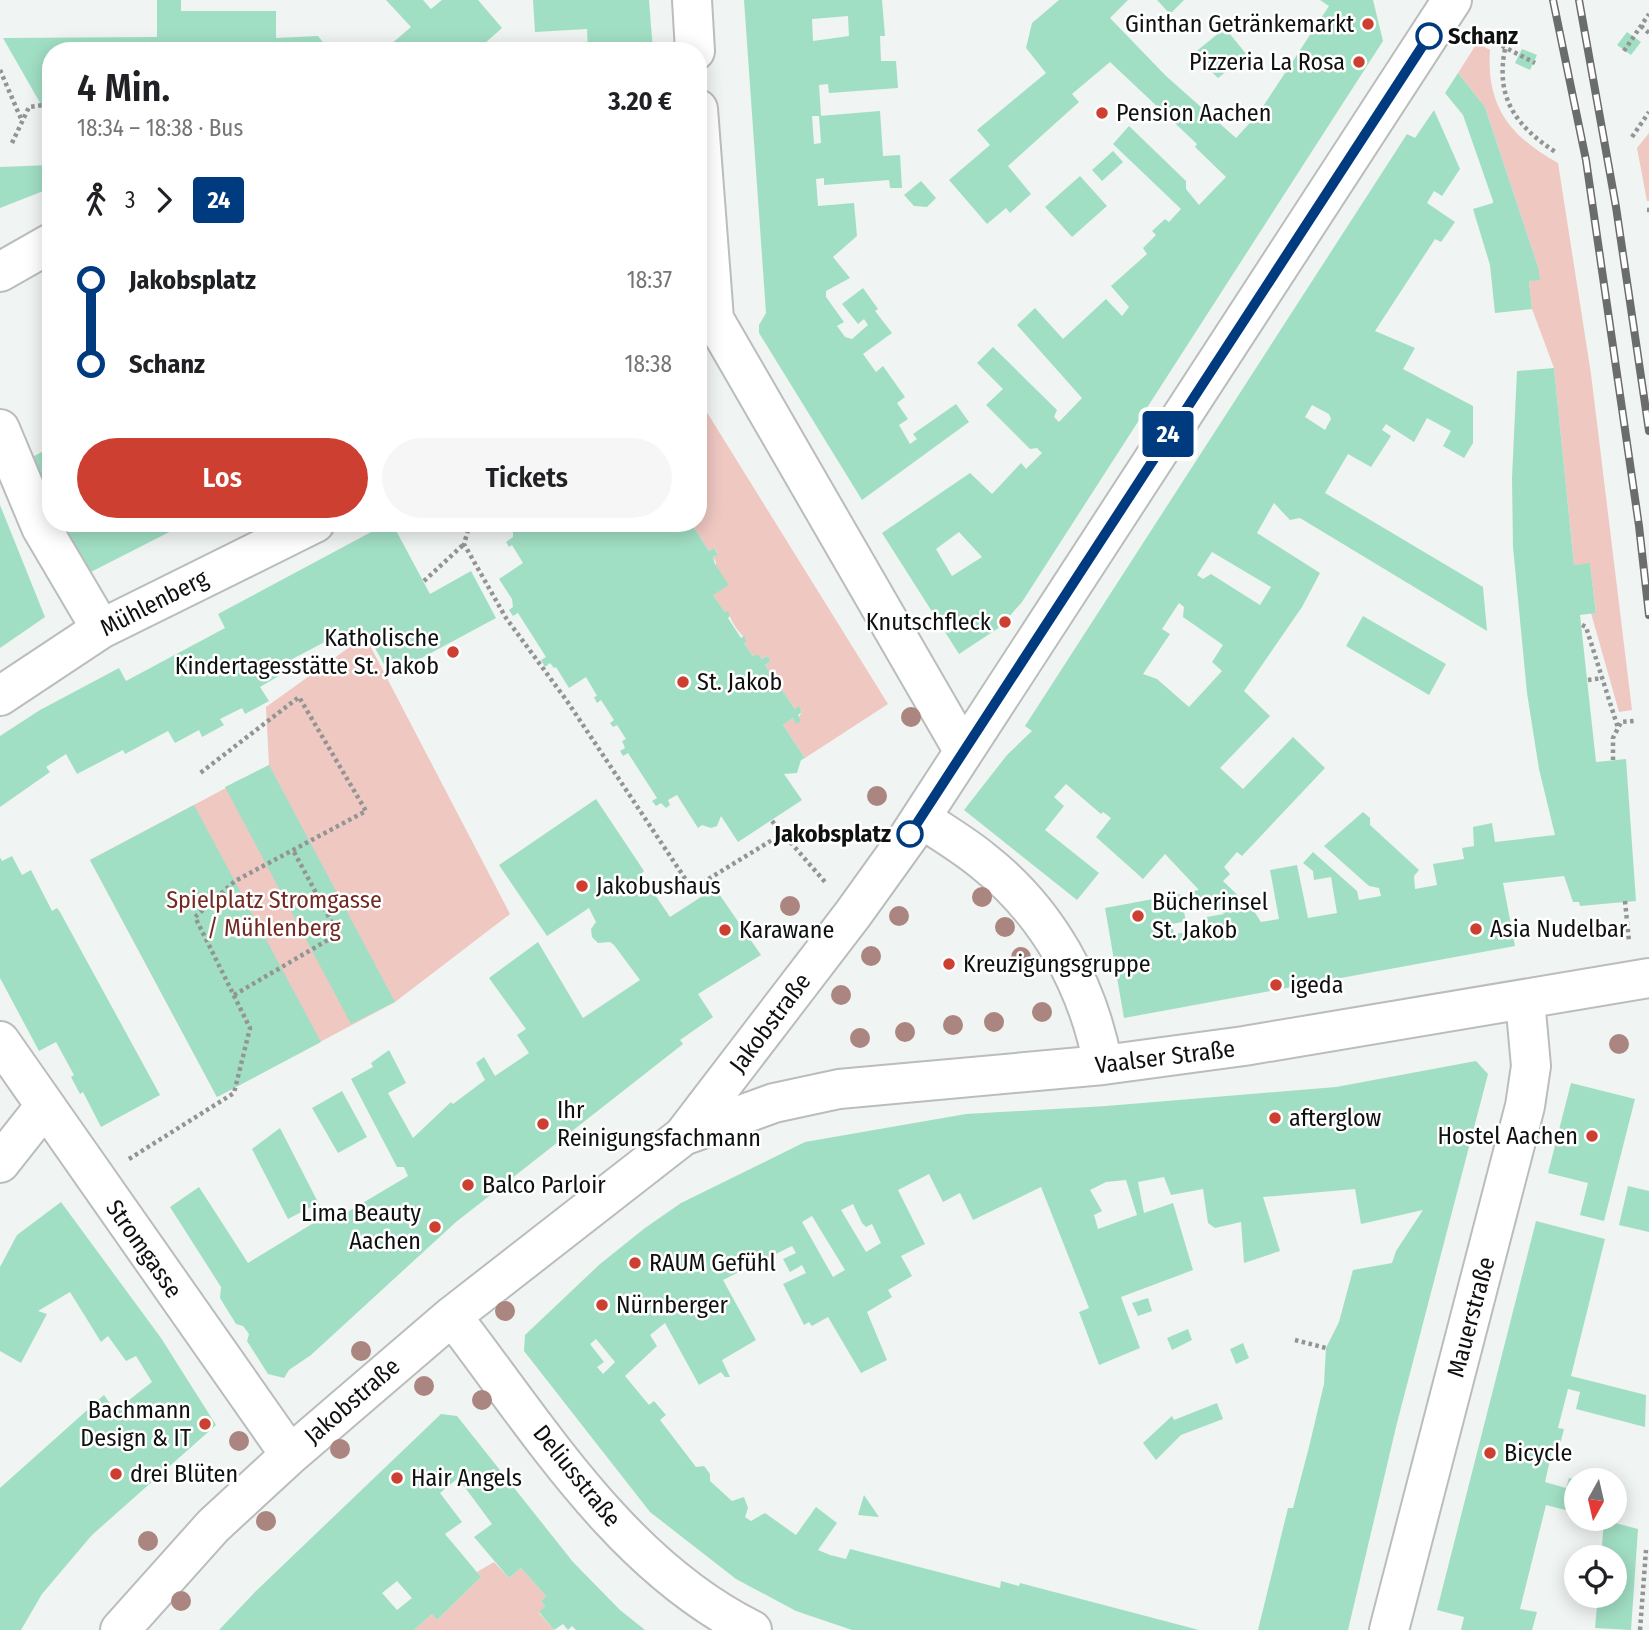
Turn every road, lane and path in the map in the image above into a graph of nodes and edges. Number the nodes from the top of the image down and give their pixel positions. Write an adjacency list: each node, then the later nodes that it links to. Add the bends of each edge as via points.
1 (692, 0): 6 (street)
2 (1448, 7): 7 (path); 34 (street, Jakobstraße)
3 (1649, 14): 4 (path)
4 (1641, 26): 5 (path); 8 (path)
5 (1649, 33)
6 (694, 42)
7 (1505, 49): 9 (path); 16 (path, via 1502,66 1507,100 1523,128)
8 (1624, 51)
9 (1535, 63)
10 (0, 70): 13 (path)
11 (42, 105): 13 (path, via 29,107)
12 (1649, 112): 14 (path)
13 (22, 122): 15 (path)
14 (1632, 137)
15 (12, 143)
16 (1557, 153)
17 (42, 248): 18 (street)
18 (0, 272)
19 (707, 325): 34 (street)
20 (0, 429): 21 (street)
21 (42, 529)
22 (44, 532): 28 (street)
23 (297, 532): 28 (street, Mühlenberg)
24 (467, 532): 25 (path)
25 (464, 544): 26 (path); 39 (path, via 506,618 567,701 692,890)
26 (424, 581)
27 (1582, 625): 29 (path)
28 (101, 629): 31 (street, Mühlenberg)
29 (1603, 678): 30 (path); 33 (path)
30 (1588, 680)
31 (0, 696)
32 (1634, 721): 33 (path, via 1621,722)
33 (1618, 728): 35 (path)
34 (963, 750): 37 (street, Jakobstraße)
35 (1613, 760)
36 (199, 774): 40 (path, via 299,696 366,811)
37 (921, 818): 42 (street, Jakobstraße); 48 (street, via 984,861 1029,905 1084,992)
38 (772, 821): 39 (path)
39 (782, 834): 42 (path)
40 (293, 850): 45 (path, via 235,881 195,917); 45 (path, via 338,934)
41 (1625, 901): 43 (path)
42 (853, 914): 50 (street, Jakobstraße)
43 (1627, 919)
44 (1649, 978): 46 (street, Vaalser Straße)
45 (233, 995): 52 (path, via 250,1028 234,1093)
46 (1525, 1000): 48 (street, Vaalser Straße); 60 (street, Mauerstraße, via 1531,1066 1525,1106)
47 (0, 1041): 49 (street, Stromgasse)
48 (1103, 1065): 50 (street, Vaalser Straße, via 839,1089 774,1103)
49 (45, 1106): 51 (street); 52 (street, Stromgasse)
50 (683, 1136): 53 (street, Jakobstraße)
51 (0, 1163)
52 (95, 1180): 56 (street, Stromgasse)
53 (452, 1316): 56 (street, Jakobstraße); 58 (street, Deliusstraße, via 615,1526 662,1572)
54 (1295, 1340): 55 (path)
55 (1325, 1348)
56 (290, 1455): 59 (street, Jakobstraße, via 213,1526)
57 (1646, 1550): 61 (path)
58 (731, 1625)
59 (120, 1630)
60 (1389, 1630)
61 (1640, 1630)

